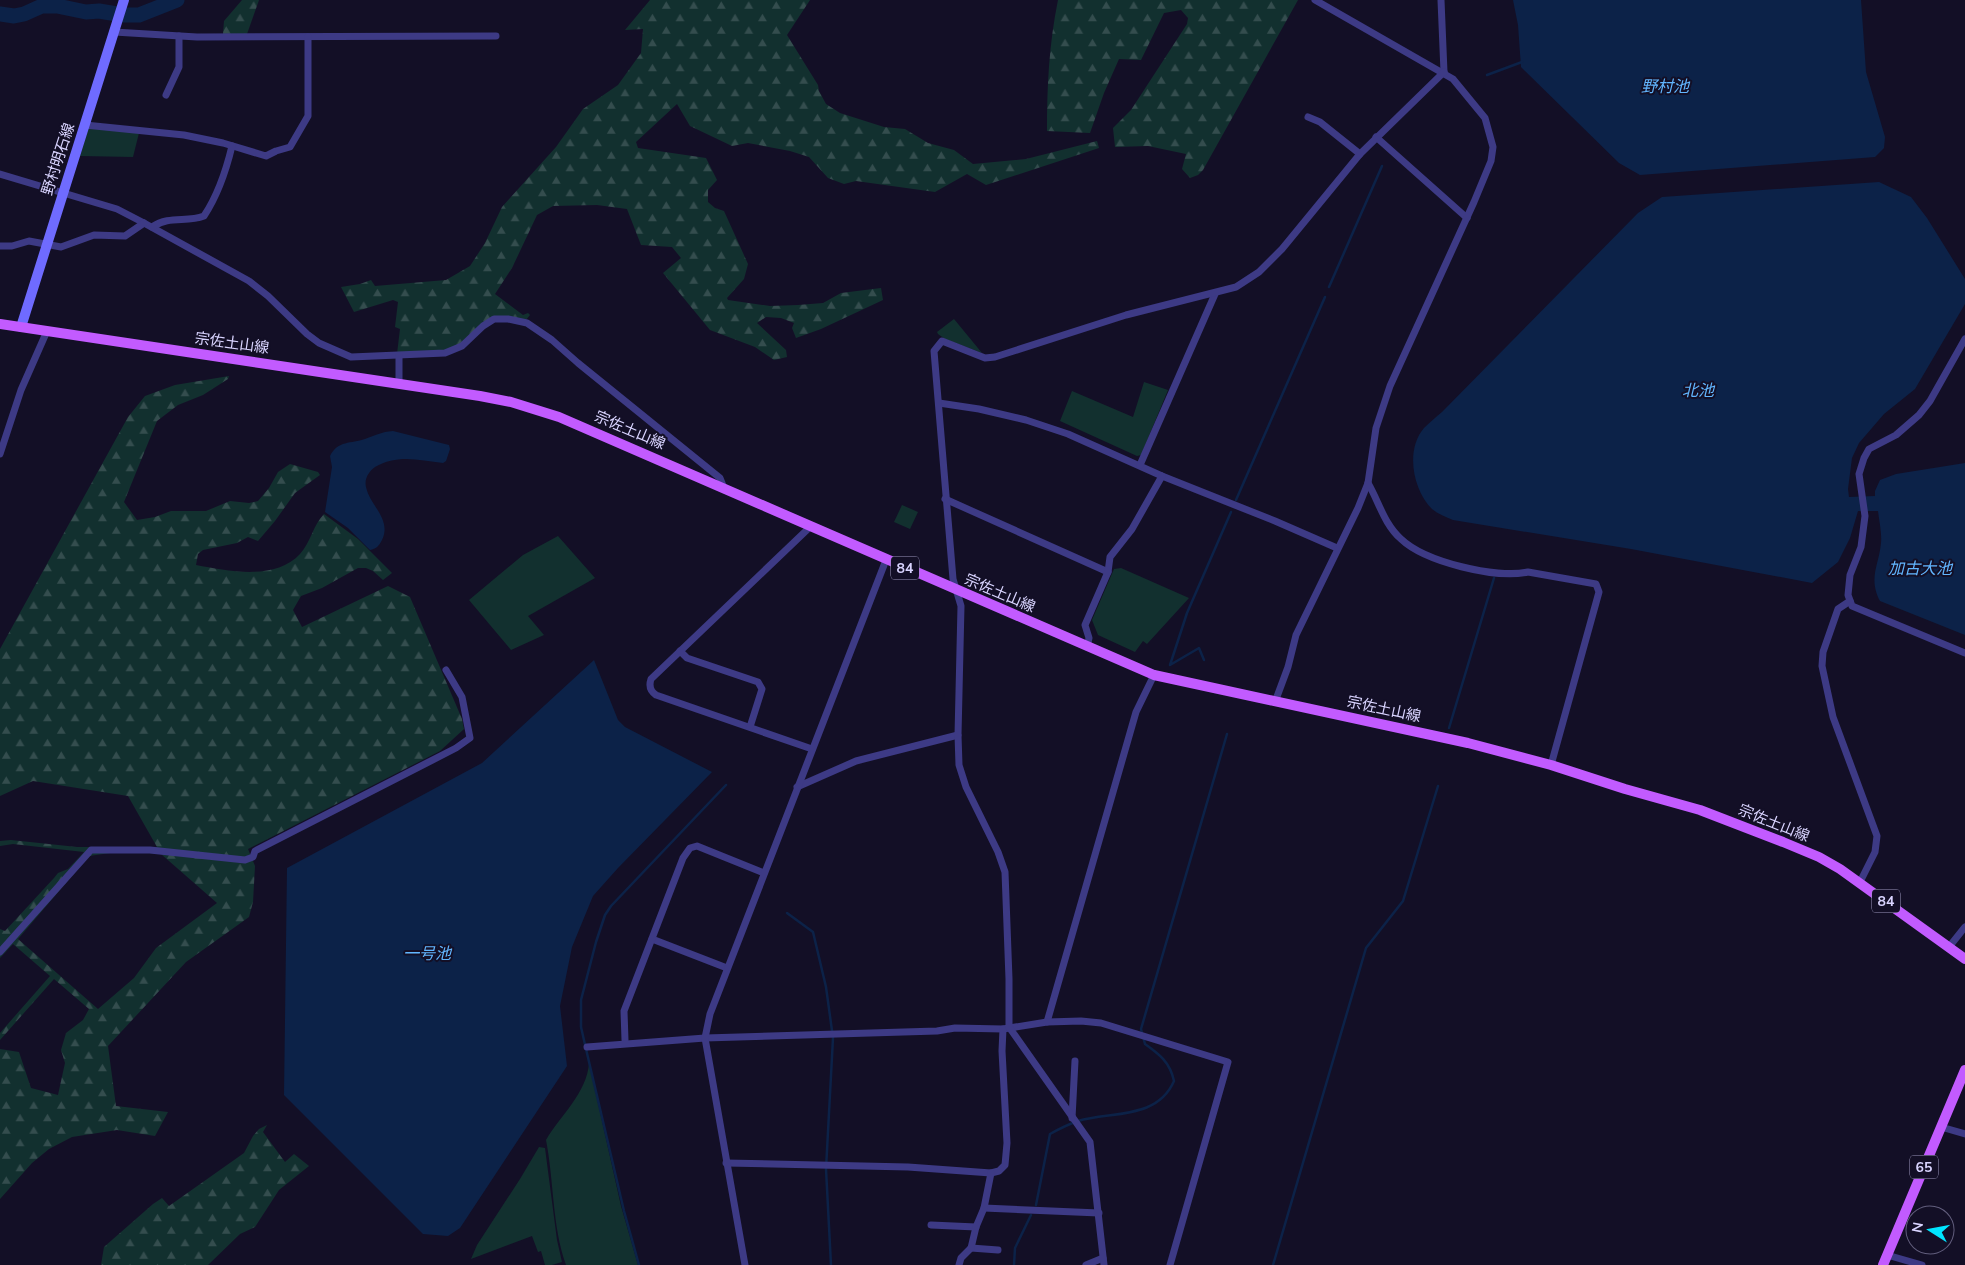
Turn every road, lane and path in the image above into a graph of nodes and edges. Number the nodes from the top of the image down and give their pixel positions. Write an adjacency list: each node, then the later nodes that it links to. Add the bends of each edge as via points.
1 (124, 0): 4 (main road, 野村明石線)
2 (1315, 0): 8 (street)
3 (1441, 0): 8 (street)
4 (115, 30): 5 (street); 11 (main road, 野村明石線)
5 (179, 36): 7 (street); 9 (street, via 179,67)
6 (496, 36): 7 (street)
7 (308, 37): 13 (street, via 308,116 290,147 266,156)
8 (1444, 72): 12 (street); 17 (street, via 1485,118 1493,147 1491,161)
9 (166, 95)
10 (1308, 117): 14 (street, via 1320,122)
11 (85, 125): 13 (street, via 184,135); 16 (main road, 野村明石線)
12 (1376, 137): 14 (street); 17 (street)
13 (232, 146): 19 (street, via 226,170 204,216 174,219)
14 (1360, 154): 22 (street, via 1282,249 1259,272 1236,287)
15 (0, 174): 16 (street)
16 (63, 194): 18 (street, via 117,209); 20 (main road, 野村明石線)
17 (1467, 218): 33 (street, via 1379,415)
18 (144, 223): 19 (street); 20 (street, via 125,236 94,235 61,247)
19 (152, 227): 27 (street, via 249,281 319,343 351,357)
20 (47, 244): 21 (street, via 30,240); 24 (main road, 野村明石線)
21 (0, 246)
22 (1215, 294): 29 (street, via 1126,315 985,358 942,341 934,351); 31 (street)
23 (0, 324): 24 (main road, 宗佐土山線 / 84)
24 (21, 327): 25 (main road, 宗佐土山線 / 84)
25 (47, 331): 28 (main road, 宗佐土山線 / 84); 30 (street, via 21,390)
26 (1965, 338): 41 (street, via 1930,401 1896,435 1869,449 1864,458 1859,474 1865,516 1861,547 1850,575)
27 (399, 356): 28 (street); 34 (street, via 444,353 462,346 494,320 527,323 720,478)
28 (399, 383): 34 (main road, 宗佐土山線 / 84, via 511,402 559,417)
29 (939, 403): 31 (street, via 1026,420); 35 (street)
30 (0, 454)
31 (1140, 465): 32 (street)
32 (1162, 476): 37 (street); 39 (street, via 1132,529 1110,557)
33 (1368, 483): 37 (street); 51 (street, via 1385,519 1400,538 1427,556 1441,562 1498,573 1528,572 1596,584 1599,592)
34 (724, 488): 36 (main road, 宗佐土山線 / 84)
35 (945, 500): 39 (street); 40 (street, via 952,579)
36 (810, 527): 38 (main road, 宗佐土山線 / 84); 43 (street)
37 (1337, 548): 47 (street, via 1296,635)
38 (886, 560): 40 (main road, 宗佐土山線 / 84); 50 (street)
39 (1108, 572): 42 (street, via 1085,625 1090,638)
40 (958, 591): 42 (main road, 宗佐土山線 / 84); 49 (street, via 962,606)
41 (1850, 601): 44 (street, via 1852,606); 54 (street, via 1838,609 1823,652 1822,666 1833,717 1876,836 1875,852)
42 (1087, 647): 46 (main road, 宗佐土山線 / 84)
43 (680, 651): 48 (street, via 687,658 758,682 762,689); 48 (street, via 651,679 654,694)
44 (1965, 653)
45 (446, 670): 58 (street, via 462,697 469,729 470,738 456,748 255,851 253,857 245,860 150,850 91,850)
46 (1154, 675): 47 (main road, 宗佐土山線 / 84); 61 (street, via 1136,712)
47 (1276, 702): 51 (main road, 宗佐土山線 / 84, via 1468,743)
48 (750, 727): 50 (street)
49 (958, 735): 52 (street, via 856,761); 62 (street, via 962,777 1005,872 1009,979)
50 (812, 749): 52 (street)
51 (1551, 765): 54 (main road, 宗佐土山線 / 84, via 1700,810 1819,857)
52 (797, 787): 53 (street)
53 (764, 873): 56 (street, via 697,846 690,848 683,858); 60 (street)
54 (1860, 882): 57 (main road, 宗佐土山線 / 84)
55 (1965, 927): 57 (street)
56 (652, 939): 60 (street); 64 (street, via 624,1011)
57 (1949, 947): 59 (main road, 宗佐土山線 / 84)
58 (0, 952)
59 (1965, 959)
60 (727, 968): 63 (street)
61 (1047, 1022): 62 (street); 84 (street, via 1101,1023 1228,1062)
62 (1006, 1028): 63 (street); 68 (street); 72 (street, via 1002,1051 1007,1143 1004,1165)
63 (705, 1038): 65 (street); 71 (street)
64 (625, 1040)
65 (587, 1047)
66 (1075, 1061): 68 (street)
67 (1965, 1070): 69 (main road, 65)
68 (1072, 1118): 74 (street, via 1090,1142)
69 (1941, 1127): 70 (street); 79 (main road, 65)
70 (1965, 1134)
71 (726, 1163): 72 (street, via 908,1167); 81 (street)
72 (992, 1173): 73 (street)
73 (984, 1208): 74 (street); 76 (street)
74 (1099, 1213): 80 (street)
75 (931, 1224): 76 (street)
76 (976, 1227): 77 (street)
77 (971, 1248): 78 (street); 82 (street)
78 (998, 1250)
79 (1887, 1255): 85 (main road, 65); 86 (street)
80 (1103, 1261): 83 (street)
81 (745, 1265)
82 (959, 1265)
83 (1086, 1265)
84 (1170, 1265)
85 (1883, 1265)
86 (1922, 1265)

